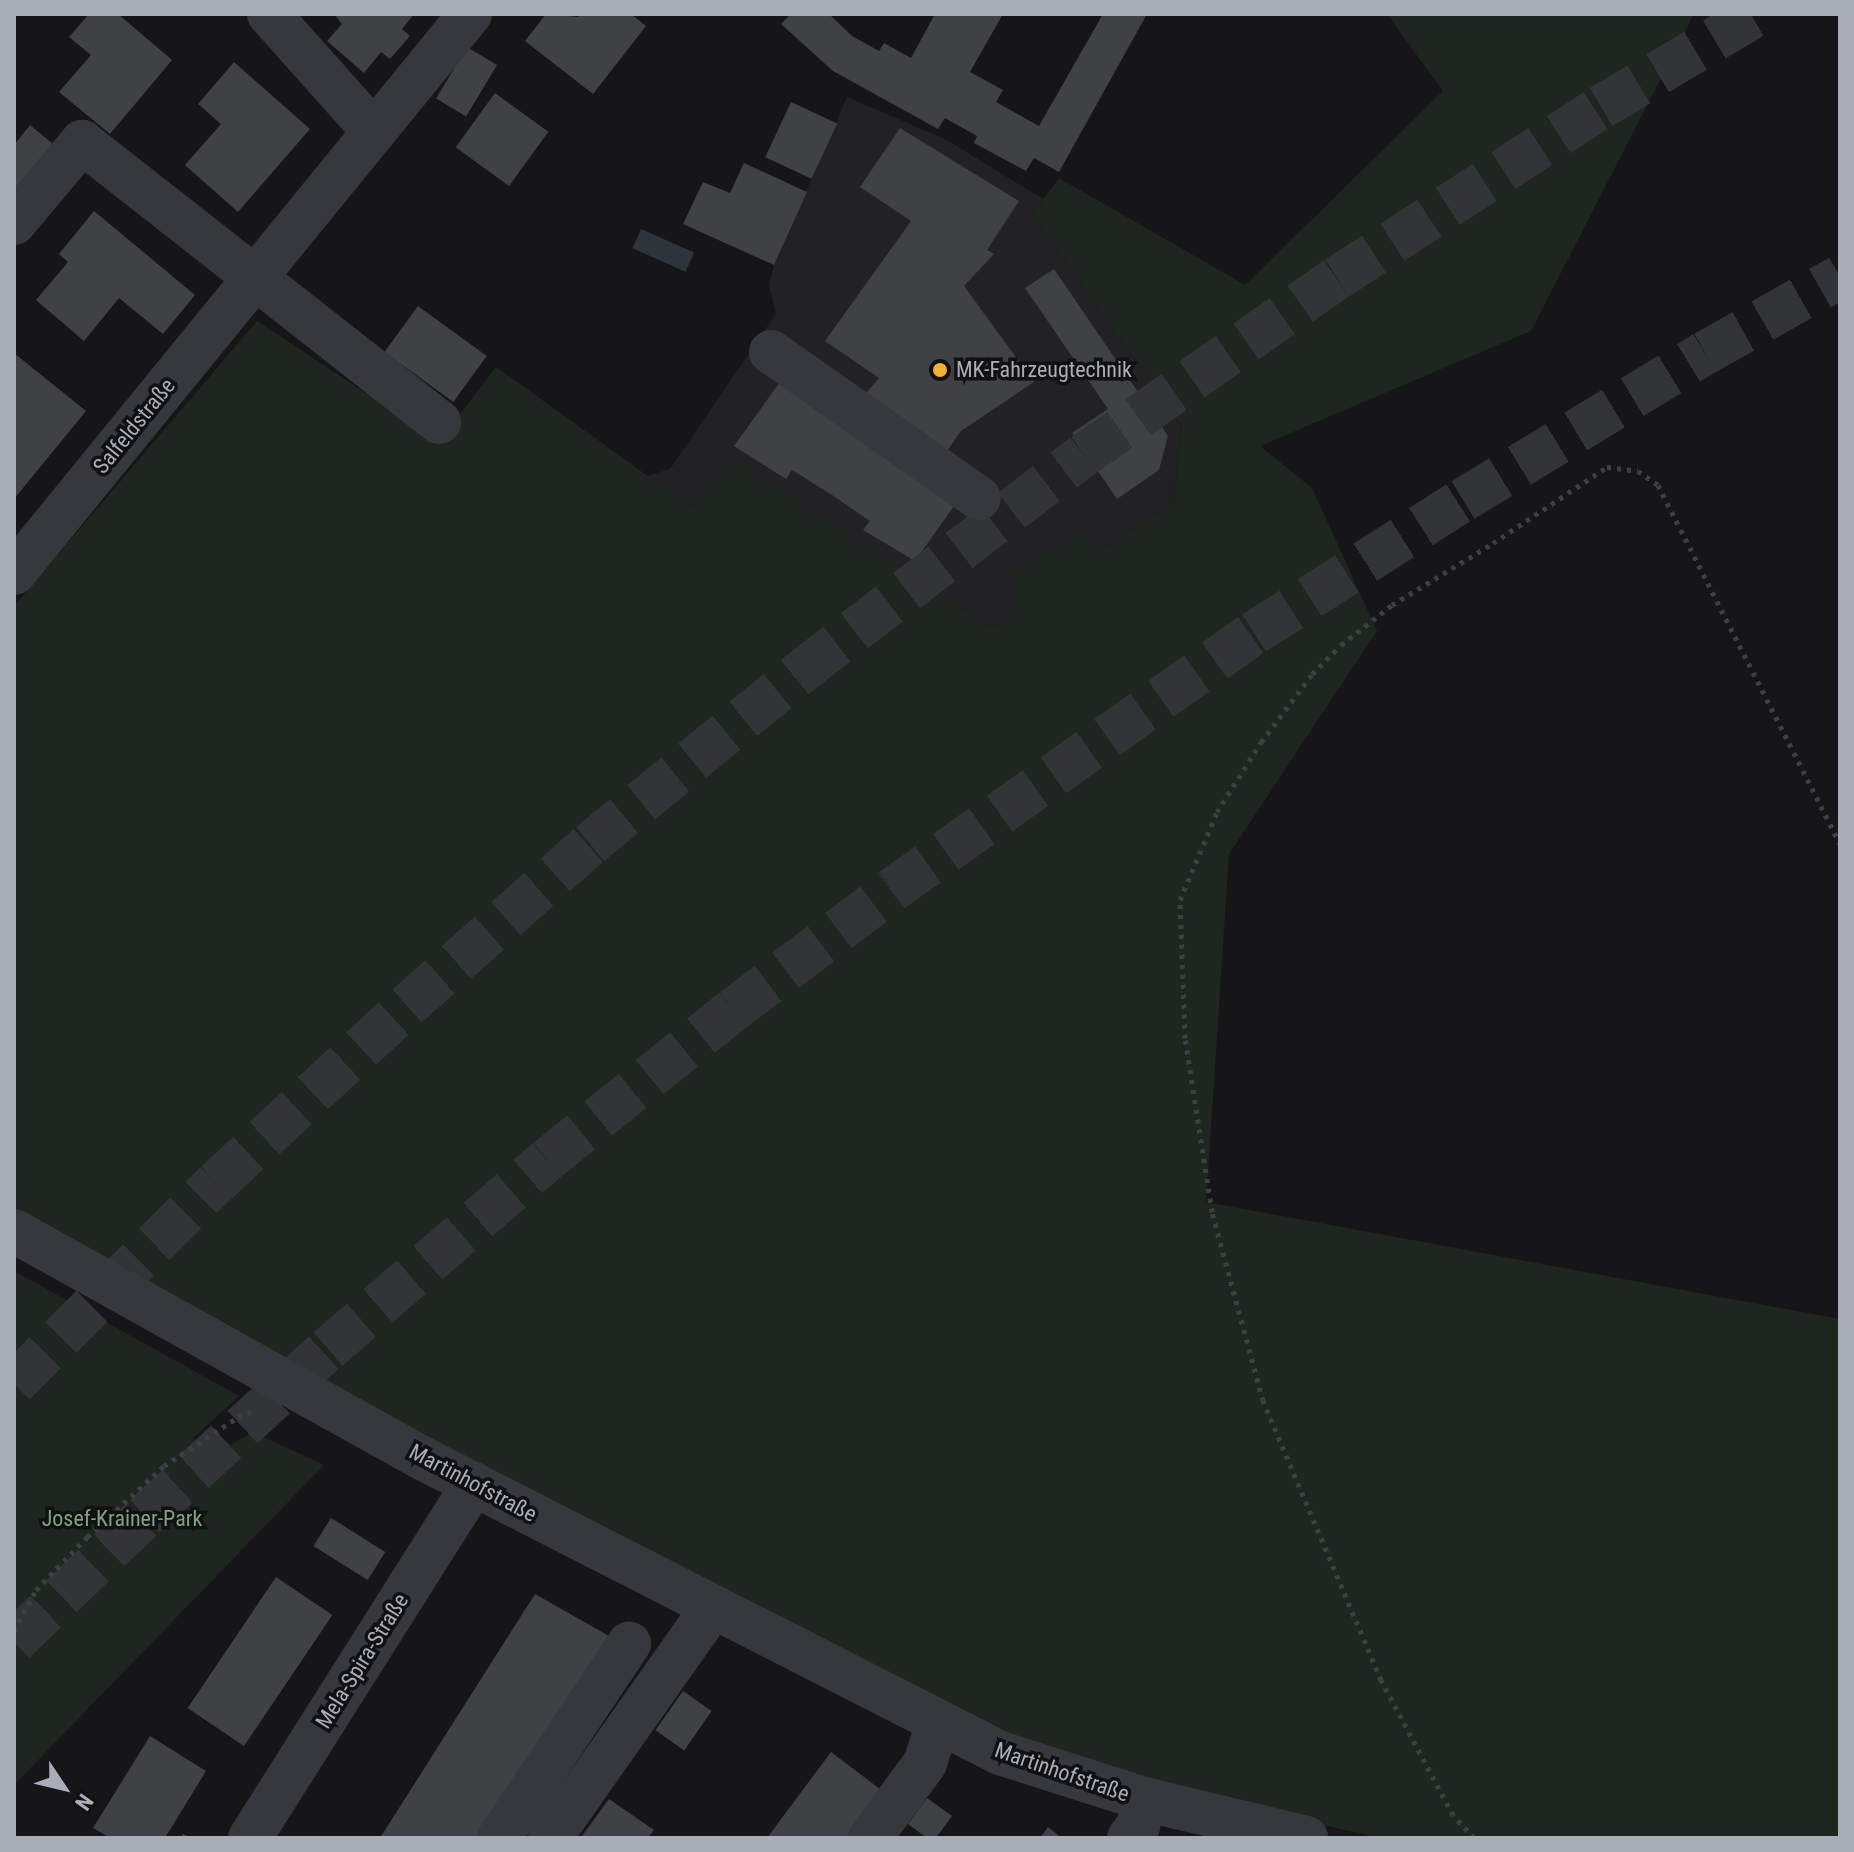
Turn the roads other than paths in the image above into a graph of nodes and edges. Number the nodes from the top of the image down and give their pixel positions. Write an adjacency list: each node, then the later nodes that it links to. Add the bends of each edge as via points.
1 (269, 14): 3 (street)
2 (470, 14): 3 (street, Salfeldstraße)
3 (374, 132): 5 (street, Salfeldstraße)
4 (14, 223): 5 (street, via 82,142)
5 (254, 278): 7 (street); 9 (street, Salfeldstraße)
6 (771, 352): 8 (street)
7 (439, 422)
8 (979, 498)
9 (14, 573)
10 (14, 1231): 11 (street, Martinhofstraße)
11 (474, 1484): 12 (street, Martinhofstraße); 16 (street, Mela-Spira-Straße)
12 (710, 1606): 14 (street, Martinhofstraße); 18 (street)
13 (629, 1644): 17 (street)
14 (938, 1723): 15 (street, Martinhofstraße); 19 (street, via 925,1763)
15 (1136, 1819): 20 (street, Martinhofstraße)
16 (250, 1838)
17 (499, 1838)
18 (550, 1838)
19 (870, 1838)
20 (1306, 1838)

